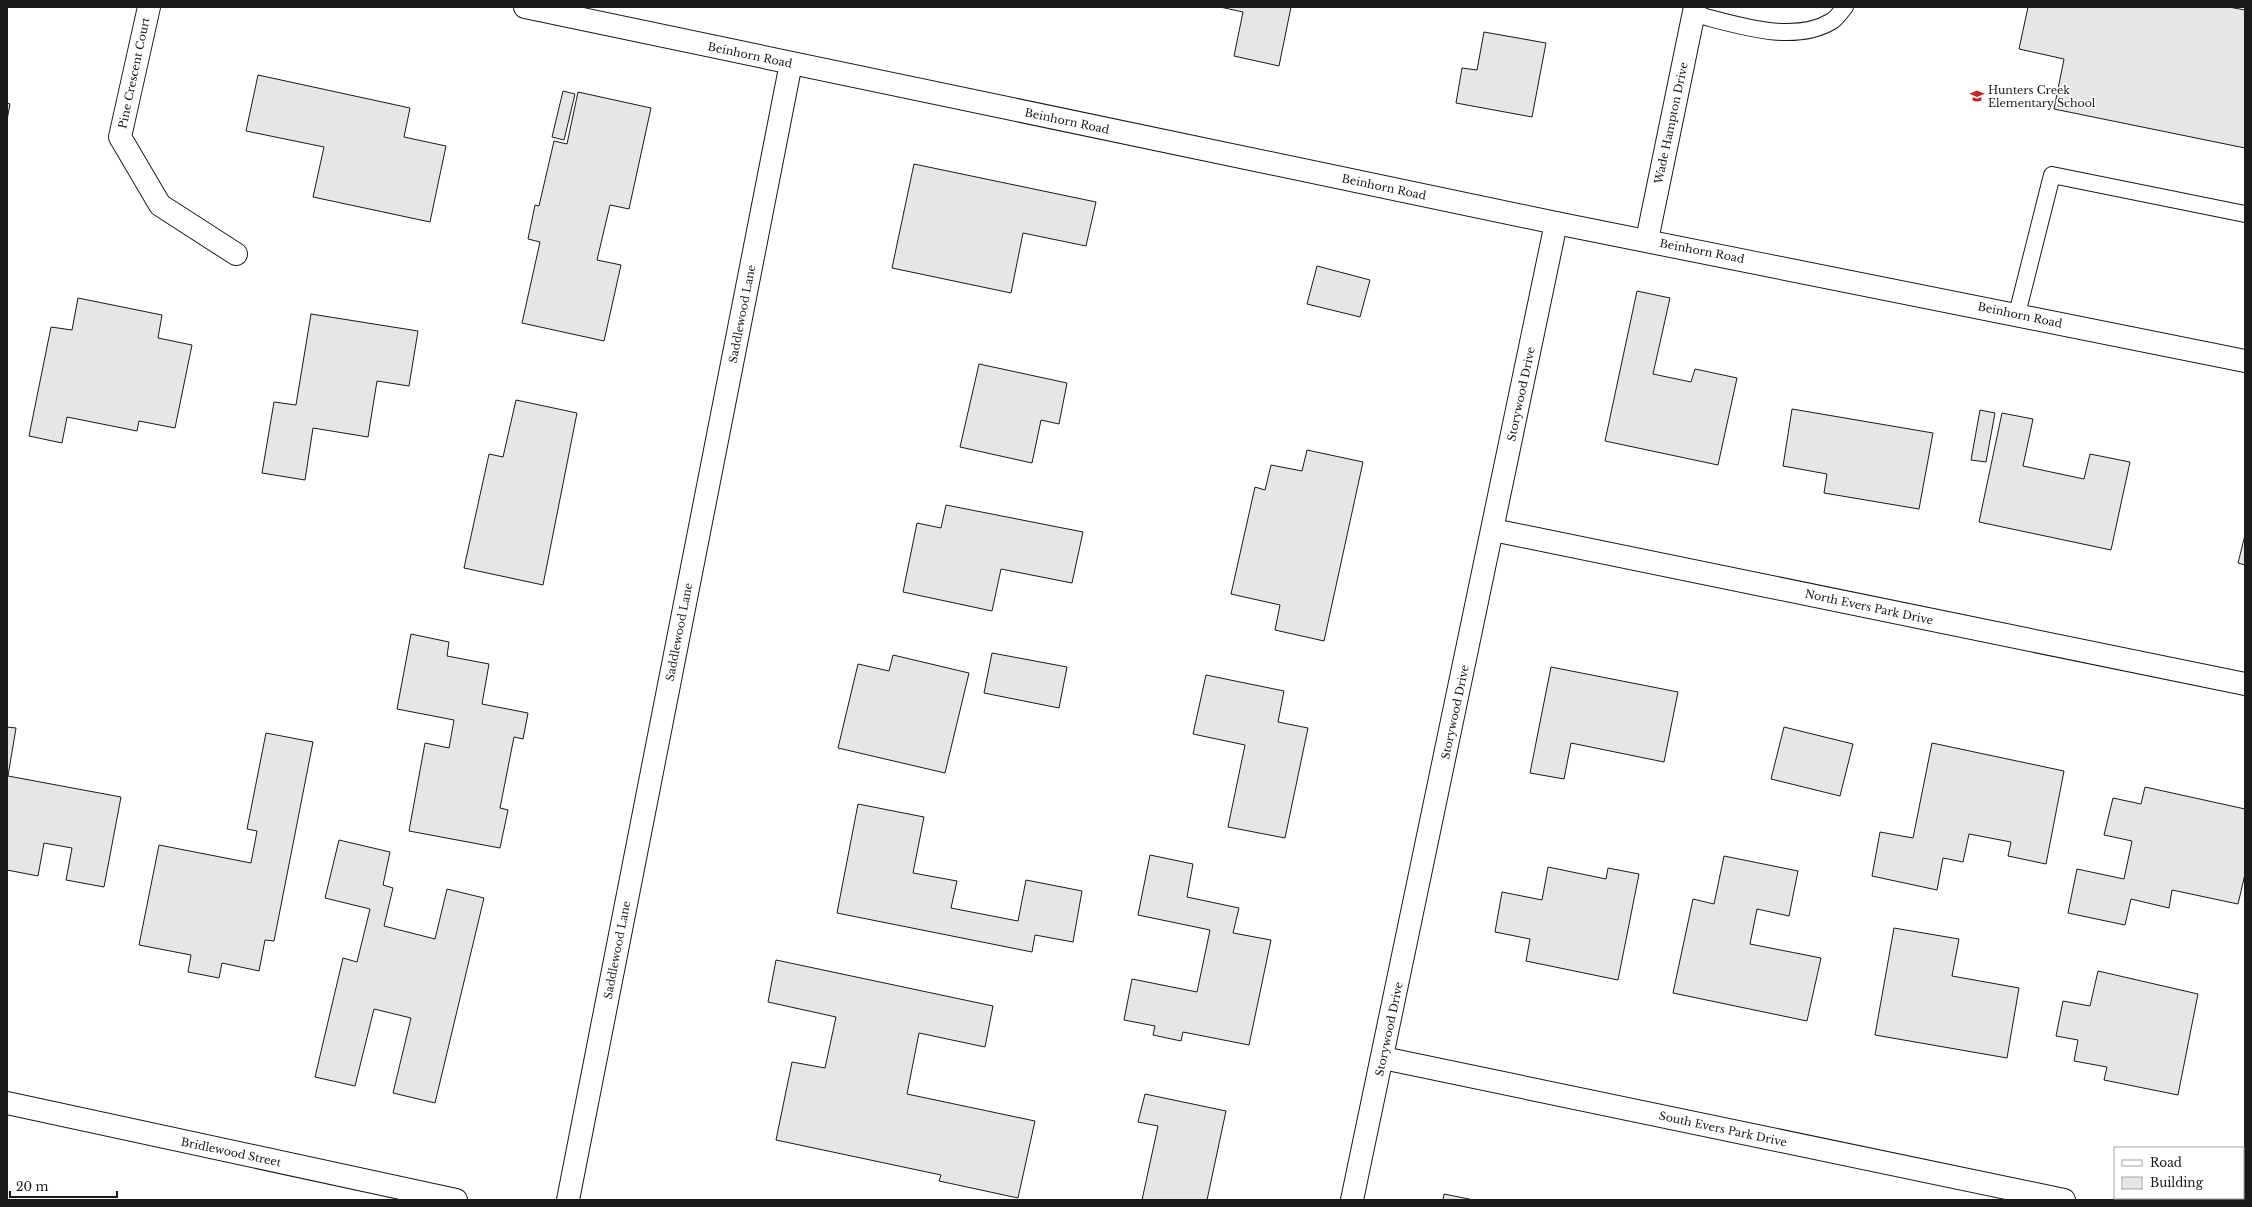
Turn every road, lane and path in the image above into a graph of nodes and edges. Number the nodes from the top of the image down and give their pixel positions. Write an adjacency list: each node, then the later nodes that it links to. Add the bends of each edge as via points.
1 (149, 7): 9 (street, Pine Crescent Court, via 120,137 160,205)
2 (525, 7): 5 (street, Beinhorn Road)
3 (1845, 7): 4 (lane, via 1833,20 1805,32 1762,31)
4 (1694, 10): 8 (street, Wade Hampton Drive)
5 (790, 63): 7 (street, Beinhorn Road); 17 (street, Saddlewood Lane)
6 (2245, 214): 10 (lane, via 2052,175)
7 (1556, 223): 8 (street, Beinhorn Road); 12 (street, Storywood Drive)
8 (1647, 240): 10 (street, Beinhorn Road)
9 (236, 254)
10 (2017, 314): 11 (street, Beinhorn Road)
11 (2245, 361)
12 (1493, 530): 13 (street, North Evers Park Drive); 14 (street, Storywood Drive)
13 (2245, 684)
14 (1383, 1058): 18 (street, Storywood Drive); 19 (street, South Evers Park Drive)
15 (7, 1103): 16 (street, Bridlewood Street)
16 (456, 1200)
17 (568, 1200)
18 (1352, 1200)
19 (2064, 1200)

